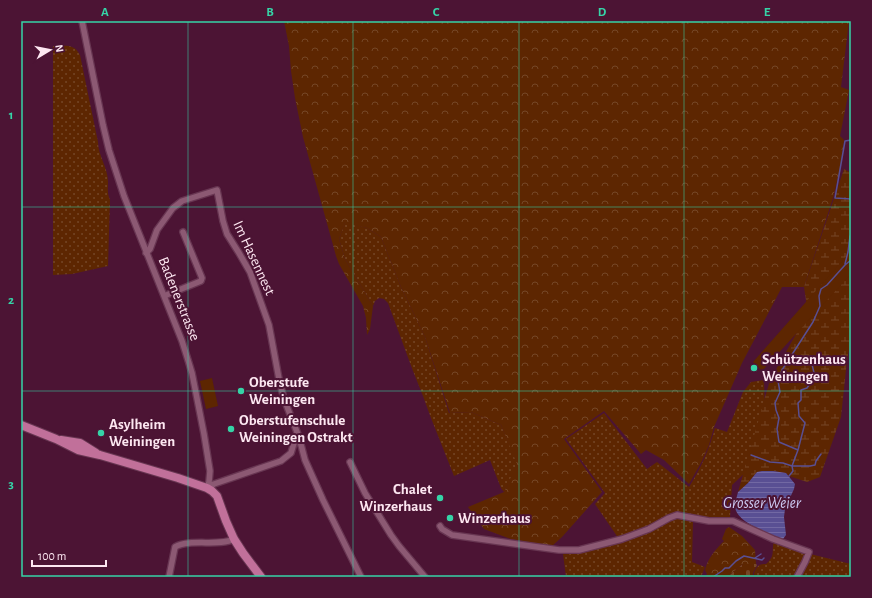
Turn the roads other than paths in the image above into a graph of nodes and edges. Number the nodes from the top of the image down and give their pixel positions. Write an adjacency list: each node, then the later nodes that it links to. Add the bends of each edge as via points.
1 (82, 21): 3 (street, Badenerstrasse, via 109,150)
2 (183, 232): 4 (street, via 202,278)
3 (146, 253): 4 (street, Badenerstrasse); 6 (street, Im Hasennest, via 157,230 173,208 182,201 217,190 227,234 250,272 267,320 284,399)
4 (164, 296): 8 (street, Badenerstrasse, via 192,373 210,471)
5 (21, 425): 8 (street, via 78,450)
6 (297, 433): 8 (street, via 290,453 281,461); 13 (street, via 310,474)
7 (350, 462): 14 (street, via 391,536)
8 (207, 488): 10 (street, via 217,496)
9 (440, 526): 15 (street, via 452,535 572,550 622,539 673,516 733,521 809,552)
10 (234, 539): 11 (street, via 181,544 175,547); 12 (street)
11 (169, 577)
12 (261, 577)
13 (361, 577)
14 (425, 577)
15 (797, 577)

